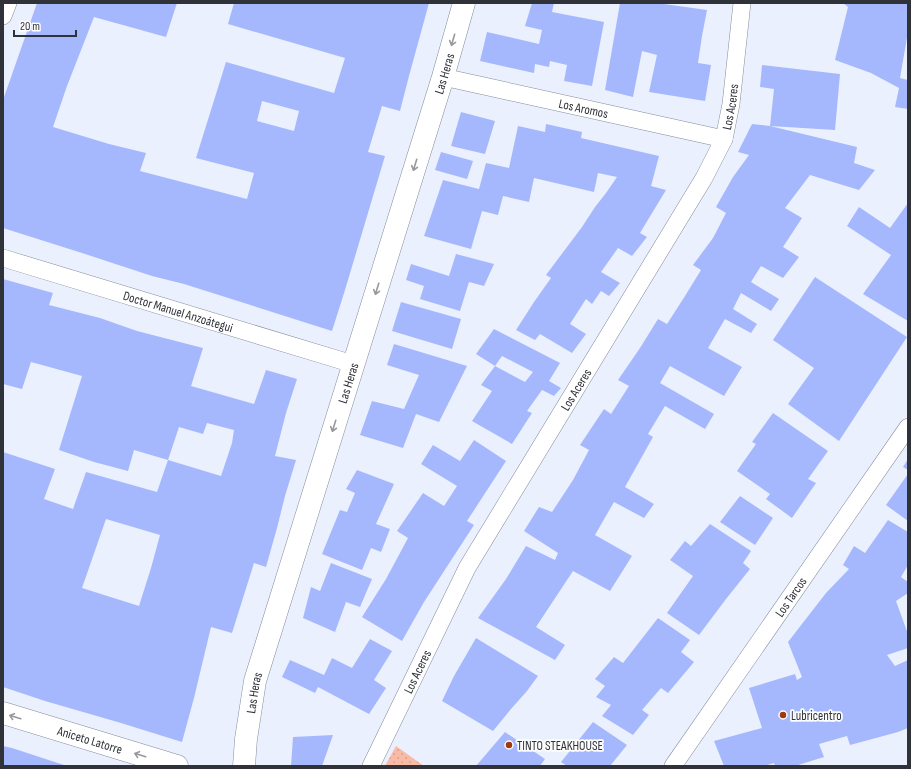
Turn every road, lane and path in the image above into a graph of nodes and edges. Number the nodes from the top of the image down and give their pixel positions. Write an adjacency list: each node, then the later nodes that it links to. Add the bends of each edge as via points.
1 (8, 3): 4 (street)
2 (464, 3): 5 (street, Las Heras, one-way to 5)
3 (742, 3): 6 (street, Los Aceres, via 731,104)
4 (3, 16)
5 (443, 77): 6 (street, Los Aromos); 8 (street, Las Heras, one-way to 8)
6 (724, 139): 13 (street, Los Aceres, via 704,178 467,568)
7 (3, 258): 8 (street, Doctor Manuel Anzoátegui)
8 (353, 364): 12 (street, Las Heras, one-way to 12, via 255,681)
9 (908, 428): 14 (street, Los Tarcos)
10 (3, 713): 11 (street, Aniceto Latorre, one-way to 10)
11 (177, 766)
12 (244, 766)
13 (371, 766)
14 (673, 766)

